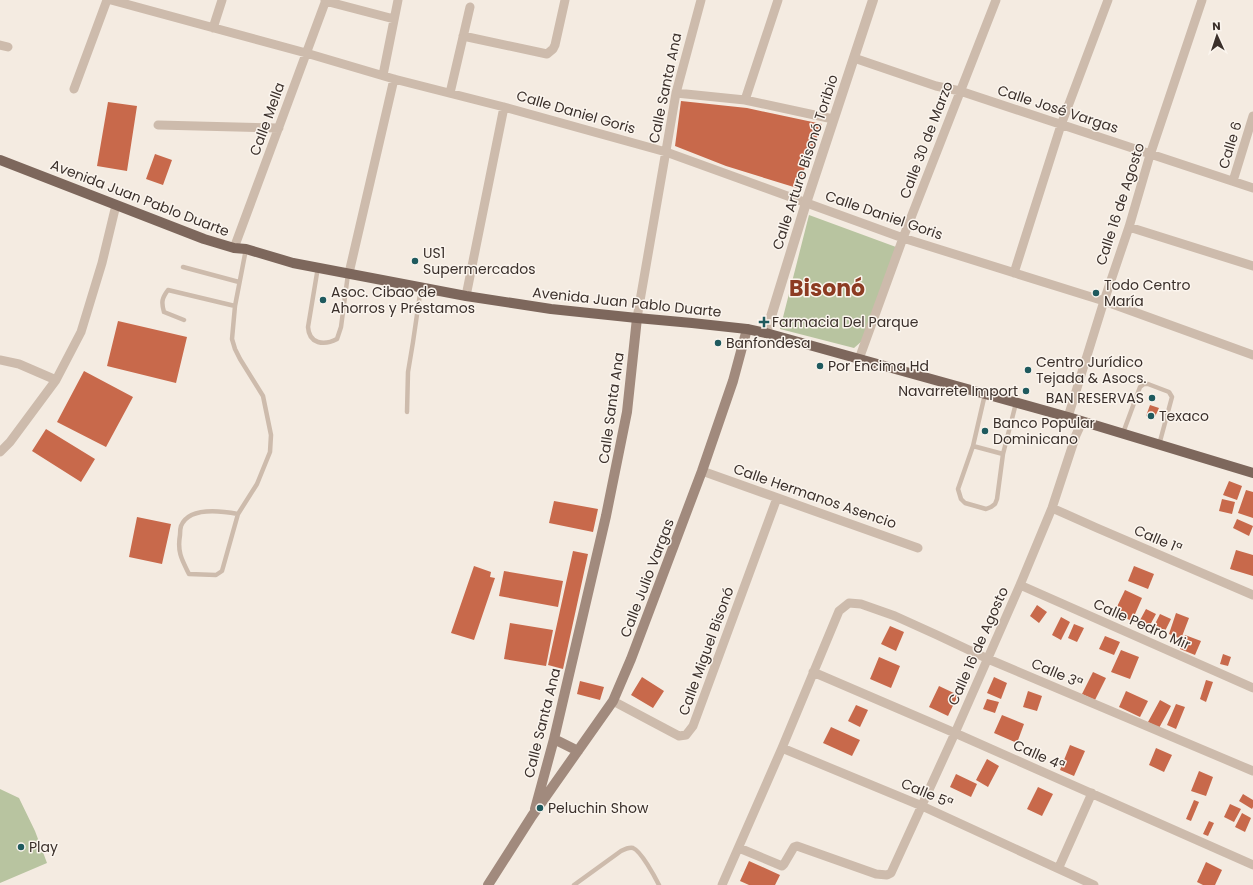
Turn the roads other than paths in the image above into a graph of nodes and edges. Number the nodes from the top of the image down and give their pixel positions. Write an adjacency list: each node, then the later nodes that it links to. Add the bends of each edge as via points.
1 (107, 0): 23 (street)
2 (111, 0): 15 (street, Calle Daniel Goris)
3 (148, 0): 15 (street)
4 (222, 0): 17 (street)
5 (326, 0): 16 (street); 19 (street, Calle Mella)
6 (398, 0): 16 (street)
7 (565, 0): 18 (street, via 555,45 547,54)
8 (701, 0): 25 (street, Calle Santa Ana)
9 (778, 0): 27 (street)
10 (873, 0): 20 (street, Calle Arturo Bisonó Toribio)
11 (996, 0): 24 (street, Calle 30 de Marzo)
12 (1108, 0): 32 (street)
13 (1202, 0): 35 (street, Calle 16 de Agosto)
14 (470, 7): 18 (street)
15 (146, 9): 17 (street, Calle Daniel Goris)
16 (394, 19): 21 (street)
17 (213, 28): 19 (street, Calle Daniel Goris)
18 (463, 36): 26 (street)
19 (306, 53): 21 (street, Calle Daniel Goris); 33 (street, Calle Mella)
20 (854, 58): 24 (street, Calle José Vargas, via 936,86); 30 (street, Calle Arturo Bisonó Toribio)
21 (382, 75): 22 (street, Calle Daniel Goris)
22 (394, 78): 26 (street, Calle Daniel Goris); 48 (street)
23 (74, 89)
24 (960, 91): 32 (street, Calle José Vargas); 42 (street, Calle 30 de Marzo)
25 (676, 92): 27 (street); 34 (street, Calle Santa Ana)
26 (450, 93): 28 (street, Calle Daniel Goris)
27 (745, 100): 30 (street)
28 (504, 107): 34 (street, Calle Daniel Goris); 52 (street)
29 (1253, 116): 37 (street, Calle 6)
30 (833, 119): 39 (street, Calle Arturo Bisonó Toribio)
31 (158, 125): 33 (street)
32 (1061, 125): 35 (street, Calle José Vargas); 49 (street)
33 (279, 128): 43 (street, Calle Mella)
34 (666, 152): 39 (street, Calle Daniel Goris); 55 (street, Calle Santa Ana)
35 (1150, 155): 37 (street, Calle José Vargas); 41 (street, Calle 16 de Agosto)
36 (0, 160): 40 (main road, Avenida Juan Pablo Duarte)
37 (1233, 182): 38 (street, Calle José Vargas)
38 (1253, 188)
39 (806, 203): 42 (street, Calle Daniel Goris); 58 (street, Calle Arturo Bisonó Toribio)
40 (116, 205): 43 (main road, Avenida Juan Pablo Duarte); 62 (street, via 102,264 81,332)
41 (1129, 227): 45 (street); 53 (street, Calle 16 de Agosto)
42 (903, 238): 49 (street, Calle Daniel Goris); 60 (street, Calle 30 de Marzo)
43 (234, 248): 44 (main road, Avenida Juan Pablo Duarte)
44 (246, 249): 47 (main road, Avenida Juan Pablo Duarte); 50 (lane)
45 (1253, 266)
46 (183, 267): 50 (lane)
47 (318, 268): 48 (main road, Avenida Juan Pablo Duarte); 48 (lane, via 308,334 321,343 337,339 342,327)
48 (349, 273): 51 (main road, Avenida Juan Pablo Duarte)
49 (1014, 273): 53 (street, Calle Daniel Goris)
50 (239, 282): 54 (lane)
51 (421, 287): 52 (main road, Avenida Juan Pablo Duarte); 65 (lane, via 408,372)
52 (466, 296): 55 (main road, Avenida Juan Pablo Duarte, via 551,309)
53 (1104, 300): 59 (street, Calle Daniel Goris); 66 (street, Calle 16 de Agosto)
54 (235, 306): 56 (lane, via 168,290 162,297 164,312); 77 (lane, via 232,339 240,359 263,396 270,435 270,452 257,484)
55 (637, 318): 57 (main road, Avenida Juan Pablo Duarte); 86 (main road, Calle Santa Ana, via 627,412 617,465)
56 (184, 320)
57 (747, 329): 58 (main road, Avenida Juan Pablo Duarte); 73 (main road, Calle Julio Vargas, via 733,381)
58 (766, 333): 60 (main road, Avenida Juan Pablo Duarte)
59 (1253, 354)
60 (859, 359): 63 (main road, Avenida Juan Pablo Duarte)
61 (0, 360): 62 (street, via 19,364)
62 (56, 380): 71 (street)
63 (985, 394): 64 (main road, Avenida Juan Pablo Duarte); 70 (lane)
64 (1016, 403): 66 (main road, Avenida Juan Pablo Duarte); 72 (lane)
65 (408, 412)
66 (1068, 417): 67 (main road, Avenida Juan Pablo Duarte)
67 (1082, 422): 68 (main road, Avenida Juan Pablo Duarte); 76 (street, Calle 16 de Agosto)
68 (1123, 434): 69 (main road, Avenida Juan Pablo Duarte); 69 (lane, via 1140,387 1148,384 1169,392 1172,397)
69 (1159, 445): 74 (main road, Avenida Juan Pablo Duarte)
70 (973, 446): 72 (lane); 72 (lane, via 958,489 959,495 965,503 986,509 991,508 997,499)
71 (0, 452)
72 (1003, 454)
73 (702, 471): 75 (street, Calle Hermanos Asencio); 84 (main road, Calle Julio Vargas, via 632,659)
74 (1253, 473)
75 (777, 498): 78 (street, Calle Hermanos Asencio); 84 (street, Calle Miguel Bisonó, via 693,726 686,736 679,736)
76 (1052, 508): 79 (street, Calle 16 de Agosto); 80 (street, Calle 1ª)
77 (238, 514): 77 (lane, via 222,571 216,576 189,574 180,558 179,542 182,526 189,516 206,511)
78 (918, 548)
79 (1020, 585): 81 (street, Calle 16 de Agosto); 83 (street, Calle Pedro Mir)
80 (1253, 595)
81 (988, 659): 82 (street, Calle 3ª, via 896,616 861,604 849,603 839,611); 85 (street, Calle 16 de Agosto); 89 (street, Calle 3ª)
82 (814, 672): 85 (street, Calle 4ª); 87 (street)
83 (1253, 688)
84 (613, 701): 88 (main road, Calle Julio Vargas)
85 (955, 733): 90 (street, Calle 4ª); 91 (street, Calle 16 de Agosto)
86 (554, 739): 88 (main road); 92 (main road, Calle Santa Ana)
87 (782, 748): 91 (street, Calle 5ª); 93 (street)
88 (578, 752): 92 (main road, Calle Julio Vargas)
89 (1253, 772)
90 (1092, 794): 94 (street, Calle 4ª); 95 (street)
91 (922, 806): 93 (street, Calle 16 de Agosto, via 891,873 887,875 876,874 797,846 782,866); 95 (street, Calle 5ª)
92 (532, 816): 96 (main road)
93 (739, 848): 99 (street)
94 (1253, 864)
95 (1058, 868): 100 (street, Calle 5ª)
96 (488, 885)
97 (574, 885): 98 (lane, via 626,848 638,852)
98 (659, 885)
99 (722, 885)
100 (1094, 885)

